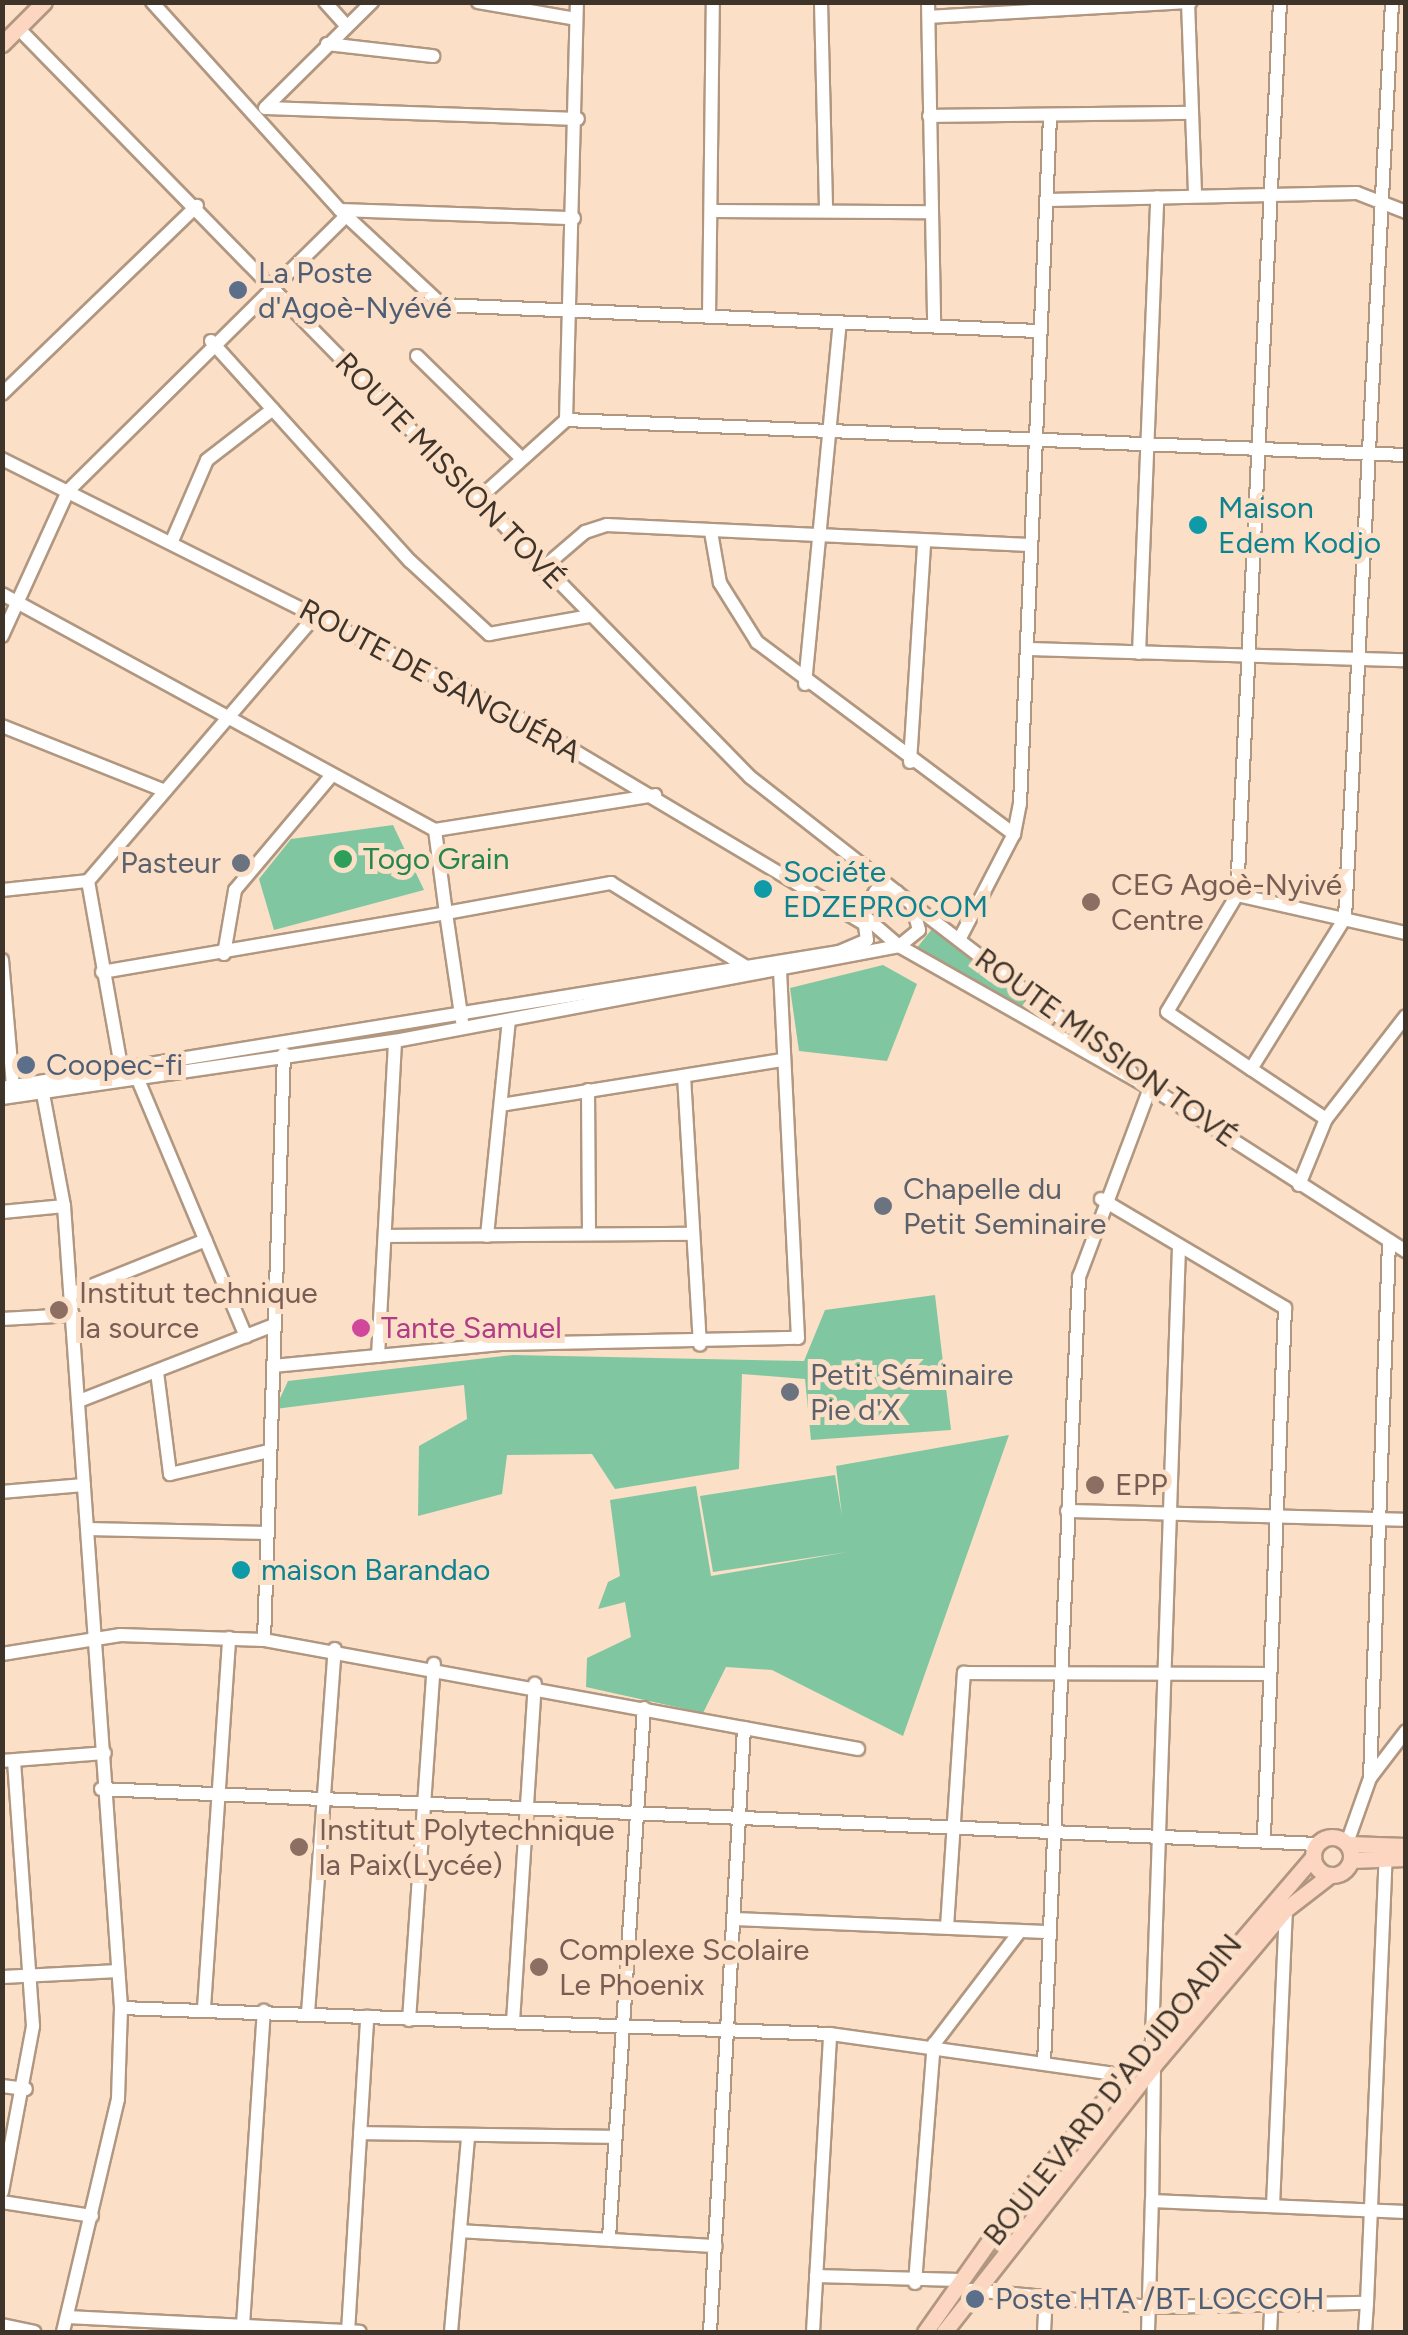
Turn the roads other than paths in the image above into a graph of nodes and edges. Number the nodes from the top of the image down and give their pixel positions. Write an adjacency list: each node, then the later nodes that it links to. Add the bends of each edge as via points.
1 (22, 2): 19 (main road)
2 (44, 2): 19 (main road)
3 (152, 2): 22 (street)
4 (324, 2): 18 (street)
5 (372, 2): 18 (street)
6 (478, 2): 17 (street)
7 (577, 2): 17 (street)
8 (713, 2): 34 (street)
9 (821, 2): 33 (street)
10 (928, 2): 16 (street)
11 (1190, 2): 14 (street); 23 (street)
12 (1280, 2): 27 (street)
13 (1392, 2): 31 (street)
14 (1082, 3): 15 (street)
15 (985, 5): 16 (street)
16 (929, 18): 24 (street)
17 (576, 19): 26 (street)
18 (346, 26): 20 (street)
19 (12, 33): 32 (street, ROUTE MISSION TOVÉ)
20 (327, 44): 21 (street); 22 (street)
21 (432, 56)
22 (261, 112): 26 (street); 37 (street)
23 (1191, 113): 25 (street); 28 (street)
24 (930, 116): 25 (street); 35 (street)
25 (1050, 116): 30 (street)
26 (578, 119): 38 (street)
27 (1264, 192): 28 (street); 31 (street); 53 (street)
28 (1195, 196): 29 (street)
29 (1156, 197): 30 (street); 52 (street)
30 (1048, 200): 44 (street)
31 (1378, 202): 36 (street); 54 (street)
32 (198, 206): 39 (street, ROUTE MISSION TOVÉ); 47 (street)
33 (826, 209): 34 (street); 35 (street)
34 (713, 211): 41 (street)
35 (932, 212): 43 (street)
36 (1406, 212)
37 (343, 213): 38 (street); 39 (street); 40 (street, via 442,305)
38 (574, 218): 40 (street)
39 (272, 285): 45 (street); 59 (street, ROUTE MISSION TOVÉ)
40 (573, 314): 41 (street); 49 (street)
41 (709, 318): 42 (street)
42 (840, 323): 43 (street); 50 (street)
43 (934, 325): 44 (street)
44 (1038, 332): 51 (street)
45 (211, 341): 48 (street); 58 (street)
46 (417, 356): 56 (street)
47 (2, 394)
48 (274, 410): 62 (street, via 207,460); 69 (street, via 489,634)
49 (566, 420): 50 (street); 56 (street)
50 (832, 429): 51 (street); 61 (street)
51 (1035, 436): 52 (street); 64 (street)
52 (1150, 443): 53 (street); 72 (street)
53 (1258, 448): 54 (street); 73 (street)
54 (1364, 452): 55 (street); 74 (street)
55 (1406, 455)
56 (519, 456): 59 (street)
57 (2, 459): 58 (street, ROUTE DE SANGUÉRA)
58 (68, 490): 62 (street, ROUTE DE SANGUÉRA); 67 (street)
59 (476, 501): 65 (street, ROUTE MISSION TOVÉ)
60 (711, 532): 61 (street); 65 (street, via 596,527); 76 (street, via 738,617)
61 (819, 539): 63 (street); 76 (street)
62 (172, 542): 68 (street, ROUTE DE SANGUÉRA)
63 (924, 543): 64 (street); 79 (street)
64 (1029, 545): 71 (street)
65 (543, 568): 69 (street, ROUTE MISSION TOVÉ)
66 (2, 594): 67 (street)
67 (18, 601): 70 (street); 77 (street)
68 (315, 616): 77 (street); 82 (street, ROUTE DE SANGUÉRA)
69 (590, 616): 85 (street, ROUTE MISSION TOVÉ, via 750,777)
70 (2, 636)
71 (1027, 648): 72 (street); 84 (street)
72 (1139, 653): 73 (street)
73 (1252, 654): 74 (street); 89 (street)
74 (1358, 660): 75 (street); 94 (street)
75 (1406, 660)
76 (805, 684): 79 (street)
77 (230, 712): 80 (street); 81 (street)
78 (2, 726): 81 (street)
79 (910, 762): 84 (street)
80 (332, 776): 83 (street); 99 (street, via 235,890)
81 (165, 791): 86 (street)
82 (655, 795): 83 (street); 90 (street, ROUTE DE SANGUÉRA)
83 (435, 830): 93 (street)
84 (1014, 834): 97 (street)
85 (846, 850): 88 (street, ROUTE MISSION TOVÉ); 91 (street)
86 (88, 881): 87 (street); 102 (street)
87 (2, 890)
88 (897, 892): 91 (street); 92 (street)
89 (1237, 894): 94 (street); 113 (street, via 1167,1012)
90 (813, 897): 91 (street); 95 (street, ROUTE DE SANGUÉRA)
91 (866, 901): 95 (street)
92 (912, 904): 97 (street, ROUTE MISSION TOVÉ); 98 (street, via 919,930)
93 (446, 913): 99 (street); 101 (street, via 611,883); 108 (street)
94 (1345, 918): 96 (street); 113 (street)
95 (865, 925): 98 (street); 101 (street, via 856,948)
96 (1406, 933)
97 (959, 940): 106 (street, ROUTE MISSION TOVÉ)
98 (899, 946): 103 (street); 109 (street)
99 (224, 954): 102 (street)
100 (2, 960): 104 (street)
101 (745, 966): 108 (street)
102 (102, 972): 114 (street)
103 (780, 973): 107 (street); 112 (street)
104 (4, 986): 117 (street)
105 (1406, 1016): 123 (street)
106 (1067, 1019): 109 (street); 118 (street, ROUTE MISSION TOVÉ)
107 (508, 1020): 108 (street); 122 (street)
108 (462, 1021): 110 (street); 111 (street)
109 (1053, 1039): 118 (street)
110 (395, 1042): 111 (street); 130 (street)
111 (284, 1051): 114 (street); 116 (street); 139 (street)
112 (782, 1060): 115 (street); 141 (street, via 800,1334)
113 (1251, 1069): 123 (street)
114 (122, 1072): 119 (street)
115 (684, 1076): 120 (street); 129 (street)
116 (139, 1082): 119 (street); 132 (street)
117 (8, 1087): 119 (street)
118 (1150, 1088): 124 (street, ROUTE MISSION TOVÉ); 125 (street)
119 (43, 1090): 121 (street); 126 (street)
120 (588, 1090): 122 (street); 128 (street)
121 (2, 1098)
122 (501, 1104): 131 (street)
123 (1326, 1119): 124 (street)
124 (1300, 1185): 133 (street, ROUTE MISSION TOVÉ)
125 (1101, 1199): 134 (street); 149 (street, via 1079,1277)
126 (64, 1206): 127 (street); 136 (street)
127 (2, 1212)
128 (589, 1234): 129 (street); 131 (street)
129 (692, 1234): 141 (street)
130 (386, 1236): 131 (street); 142 (street)
131 (487, 1236)
132 (206, 1240): 136 (street); 140 (street)
133 (1389, 1240): 135 (street, ROUTE MISSION TOVÉ); 152 (street)
134 (1179, 1248): 150 (street); 151 (street, via 1285,1308)
135 (1406, 1251)
136 (71, 1294): 137 (street)
137 (73, 1315): 138 (street); 145 (street)
138 (2, 1320)
139 (274, 1325): 140 (street); 143 (street)
140 (246, 1336): 144 (street)
141 (700, 1344): 142 (street, via 504,1344)
142 (378, 1356): 143 (street)
143 (273, 1366): 146 (street)
144 (157, 1372): 145 (street); 146 (street, via 170,1474)
145 (79, 1401): 147 (street)
146 (269, 1451): 155 (street)
147 (84, 1485): 148 (street); 154 (street)
148 (2, 1492)
149 (1067, 1511): 150 (street); 162 (street)
150 (1170, 1515): 151 (street); 163 (street)
151 (1275, 1518): 152 (street); 164 (street)
152 (1377, 1519): 153 (street); 172 (street)
153 (1406, 1520)
154 (87, 1529): 155 (street); 158 (street)
155 (268, 1533): 157 (street)
156 (228, 1638): 157 (street); 158 (street); 174 (street)
157 (264, 1640): 159 (street)
158 (95, 1641): 160 (street); 170 (street)
159 (334, 1649): 161 (street); 175 (street)
160 (2, 1654)
161 (434, 1664): 165 (street); 176 (street)
162 (1060, 1670): 163 (street); 180 (street, via 962,1675); 181 (street)
163 (1164, 1672): 164 (street); 182 (street)
164 (1268, 1674): 183 (street)
165 (535, 1684): 166 (street); 177 (street)
166 (644, 1708): 167 (street); 178 (street)
167 (744, 1728): 169 (street); 179 (street)
168 (1406, 1730): 172 (street)
169 (858, 1749)
170 (106, 1753): 171 (street); 173 (street)
171 (8, 1761): 197 (street)
172 (1370, 1778): 184 (street)
173 (101, 1790): 174 (street); 195 (street)
174 (214, 1797): 175 (street); 199 (street)
175 (318, 1800): 176 (street); 201 (street)
176 (422, 1803): 177 (street); 203 (street)
177 (526, 1806): 178 (street); 204 (street)
178 (637, 1808): 179 (street); 205 (street)
179 (740, 1815): 180 (street); 191 (street)
180 (954, 1824): 181 (street); 192 (street)
181 (1055, 1827): 182 (street); 194 (street)
182 (1158, 1830): 183 (street); 208 (street)
183 (1264, 1835): 186 (street)
184 (1346, 1846): 185 (main road); 186 (main road); 187 (main road); 189 (main road, BOULEVARD D'ADJIDOADIN)
185 (1406, 1846)
186 (1315, 1851): 189 (main road); 208 (main road, BOULEVARD D'ADJIDOADIN)
187 (1386, 1858): 188 (main road); 222 (street)
188 (1406, 1858)
189 (1330, 1875): 190 (main road, BOULEVARD D'ADJIDOADIN)
190 (1286, 1909): 211 (main road, BOULEVARD D'ADJIDOADIN); 221 (street)
191 (734, 1919): 192 (street); 206 (street)
192 (947, 1926): 193 (street)
193 (1020, 1931): 194 (street); 209 (street)
194 (1046, 1932): 210 (street)
195 (117, 1971): 197 (street); 198 (street)
196 (2, 1977): 197 (street)
197 (24, 1978): 214 (street, via 33,2026)
198 (120, 2008): 199 (street); 224 (street, via 118,2099)
199 (204, 2008): 200 (street)
200 (264, 2011): 201 (street); 236 (street)
201 (308, 2013): 202 (street)
202 (367, 2017): 203 (street); 215 (street)
203 (409, 2020): 204 (street)
204 (513, 2022): 205 (street)
205 (623, 2026): 206 (street); 216 (street)
206 (727, 2030): 207 (street); 227 (street)
207 (830, 2034): 209 (street); 228 (street)
208 (1152, 2040): 212 (main road, BOULEVARD D'ADJIDOADIN)
209 (934, 2044): 210 (street); 229 (street)
210 (1044, 2063): 212 (street)
211 (1154, 2065): 219 (street); 230 (main road, BOULEVARD D'ADJIDOADIN)
212 (1121, 2074): 230 (main road, BOULEVARD D'ADJIDOADIN)
213 (2, 2086): 214 (street)
214 (26, 2089): 218 (street)
215 (360, 2133): 217 (street); 240 (street)
216 (615, 2136): 217 (street); 226 (street)
217 (468, 2137): 225 (street)
218 (2, 2192)
219 (1152, 2201): 221 (street); 233 (street)
220 (2, 2202): 224 (street)
221 (1273, 2206): 222 (street)
222 (1376, 2211): 223 (street); 232 (street)
223 (1406, 2212)
224 (92, 2216): 235 (street)
225 (460, 2231): 226 (street); 242 (street)
226 (609, 2238): 227 (street)
227 (716, 2246): 243 (street)
228 (816, 2276): 229 (street); 244 (street)
229 (916, 2283): 230 (street)
230 (965, 2285): 231 (street); 245 (main road, BOULEVARD D'ADJIDOADIN); 246 (main road, BOULEVARD D'ADJIDOADIN)
231 (1046, 2298): 233 (street); 247 (street)
232 (1367, 2303): 234 (street); 250 (street)
233 (1150, 2307): 234 (street); 248 (street)
234 (1271, 2310): 249 (street)
235 (66, 2317): 236 (street); 239 (street)
236 (243, 2325): 240 (street)
237 (2, 2326): 238 (street)
238 (34, 2332)
239 (63, 2332)
240 (348, 2332): 241 (street)
241 (360, 2332)
242 (451, 2332)
243 (710, 2332)
244 (813, 2332)
245 (926, 2332)
246 (944, 2332)
247 (1044, 2332)
248 (1148, 2332)
249 (1270, 2332)
250 (1365, 2332)

